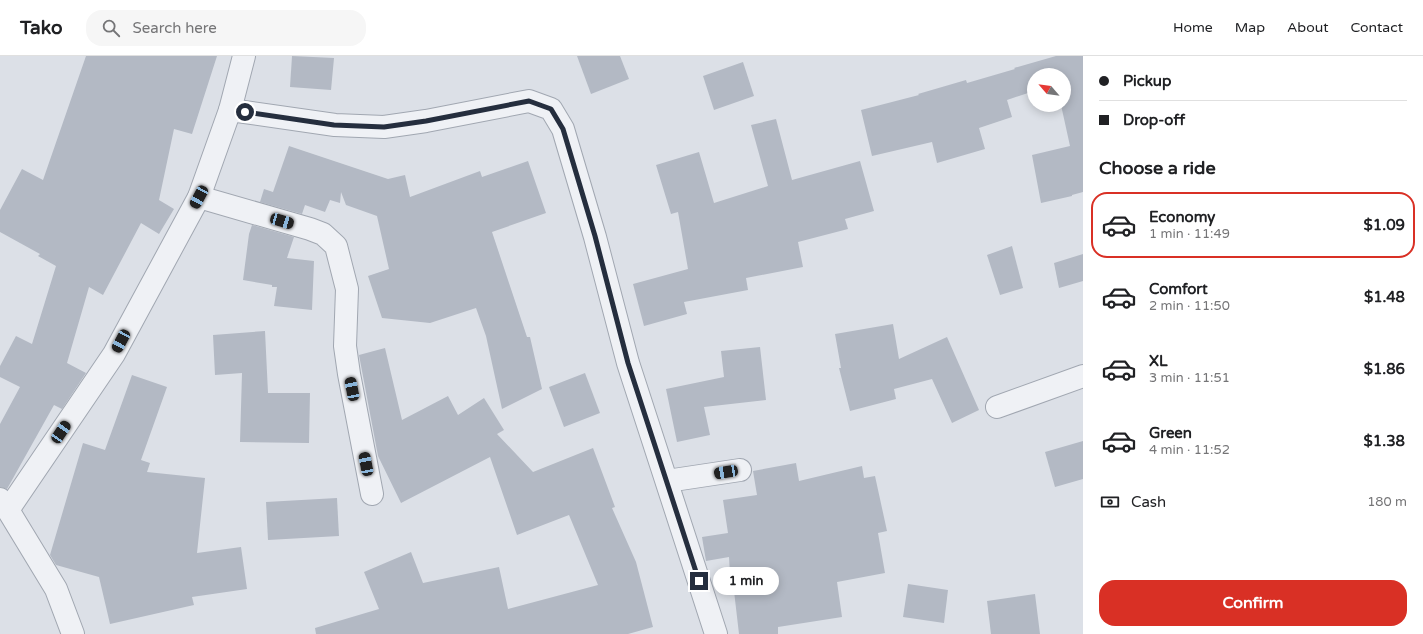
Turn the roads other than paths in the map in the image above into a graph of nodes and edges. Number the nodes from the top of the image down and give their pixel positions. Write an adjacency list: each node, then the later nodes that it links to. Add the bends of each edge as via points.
1 (244, 56): 2 (street)
2 (230, 110): 3 (street); 7 (street, via 334,125 384,127 529,101 551,109 563,129 595,236 628,363)
3 (199, 197): 8 (street, via 310,229 323,234 336,246 347,289 345,346 349,374); 9 (street, via 114,354)
4 (1083, 376): 5 (street)
5 (997, 407)
6 (740, 470): 7 (street)
7 (667, 481): 11 (street)
8 (372, 494)
9 (4, 504): 10 (street, via 56,589)
10 (73, 634)
11 (716, 634)

